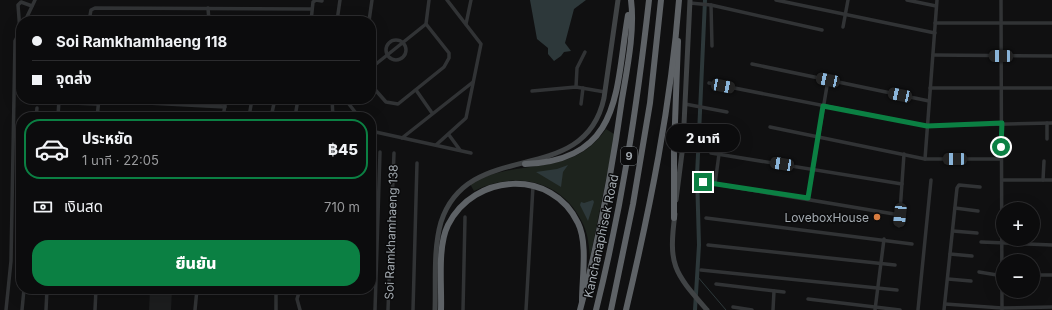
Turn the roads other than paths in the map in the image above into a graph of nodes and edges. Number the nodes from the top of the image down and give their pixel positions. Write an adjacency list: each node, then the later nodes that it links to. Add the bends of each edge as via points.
1 (35, 0): 21 (street)
2 (340, 0): 31 (street)
3 (372, 0): 32 (street)
4 (429, 0): 37 (street)
5 (447, 0): 38 (street)
6 (471, 0): 38 (street)
7 (618, 0): 43 (main road)
8 (621, 0): 43 (main road, via 616,39)
9 (631, 0): 103 (highway, via 613,106 603,129 589,144 571,155 544,163); 158 (highway, via 633,11 612,168)
10 (649, 0): 179 (highway, Kanchanaphisek Road / 9, via 634,124 621,201)
11 (661, 0): 180 (highway, Kanchanaphisek Road / 9, via 650,102 633,204)
12 (679, 0): 33 (highway)
13 (776, 0): 25 (street)
14 (848, 0): 25 (street)
15 (908, 0): 22 (street)
16 (937, 0): 22 (street)
17 (1001, 0): 35 (street)
18 (322, 1): 24 (street, via 314,1)
19 (690, 2): 20 (street); 71 (main road)
20 (712, 5): 40 (street); 45 (street)
21 (32, 6): 26 (street, via 21,2 18,5); 27 (street)
22 (936, 6): 34 (street)
23 (208, 8): 24 (street); 28 (street, via 95,8 91,10); 29 (street)
24 (312, 9): 30 (street)
25 (845, 15): 39 (street); 41 (street)
26 (19, 16)
27 (27, 16)
28 (90, 16)
29 (209, 16)
30 (311, 16)
31 (338, 16)
32 (370, 16)
33 (678, 19): 120 (highway); 181 (highway, via 656,174)
34 (935, 23): 35 (street); 41 (street)
35 (1000, 23): 36 (street); 49 (street)
36 (1052, 23)
37 (426, 24): 44 (street); 61 (street, via 445,47 449,58 444,67)
38 (466, 24): 54 (street, via 481,44)
39 (844, 27)
40 (822, 30)
41 (935, 34): 48 (street)
42 (16, 39): 164 (street, via 11,261)
43 (613, 41): 64 (main road)
44 (402, 43): 47 (street); 47 (street, via 396,40 390,42 386,48); 47 (street, via 405,52 401,58 395,60)
45 (712, 46)
46 (585, 52): 56 (street, via 578,68)
47 (388, 55): 51 (street)
48 (933, 55): 49 (street); 58 (street)
49 (1001, 56): 50 (street); 60 (street)
50 (1052, 56)
51 (376, 64)
52 (752, 64): 53 (street)
53 (828, 80): 65 (street); 72 (street)
54 (472, 82): 80 (street); 87 (street, via 466,118)
55 (709, 82): 72 (street)
56 (576, 87): 57 (street); 63 (street)
57 (583, 88): 64 (street); 70 (street)
58 (930, 88): 60 (street); 65 (street)
59 (1052, 88): 60 (street)
60 (1001, 89): 81 (street)
61 (416, 90): 62 (street, via 403,101 392,104 384,100); 80 (street)
62 (376, 91)
63 (532, 91)
64 (605, 92): 103 (main road, via 599,114 586,136 558,153)
65 (929, 102): 84 (street)
66 (98, 104): 76 (street)
67 (167, 104): 73 (street)
68 (225, 104): 73 (street)
69 (349, 104): 78 (street)
70 (581, 104)
71 (685, 104): 79 (street); 120 (main road)
72 (823, 106): 84 (street); 88 (street)
73 (225, 107): 77 (street)
74 (37, 108): 75 (street)
75 (37, 112)
76 (97, 112)
77 (224, 112)
78 (355, 112)
79 (727, 112)
80 (432, 113): 89 (street)
81 (1002, 123): 82 (street); 84 (street); 100 (street)
82 (1047, 123): 83 (street); 90 (street)
83 (1052, 123)
84 (927, 126): 99 (street)
85 (770, 127): 88 (street)
86 (376, 132): 89 (street)
87 (448, 135): 91 (street); 92 (street)
88 (818, 136): 98 (street); 104 (street)
89 (402, 138): 91 (street)
90 (1047, 139)
91 (436, 145): 92 (street)
92 (460, 150): 95 (street)
93 (380, 152): 141 (street)
94 (394, 153): 172 (street, Soi Ramkhamhaeng 138)
95 (471, 153)
96 (710, 153): 97 (street)
97 (719, 154): 104 (street); 110 (street)
98 (904, 154): 99 (street); 111 (street)
99 (925, 158): 100 (street)
100 (1001, 159): 106 (street)
101 (1044, 161): 107 (street)
102 (417, 163): 173 (street)
103 (525, 164): 174 (main road, via 507,166 483,174 465,187 450,204 441,222 438,236)
104 (813, 169): 111 (street); 114 (street)
105 (931, 180): 186 (street)
106 (1002, 180): 107 (street); 115 (street)
107 (1043, 180): 108 (street)
108 (1052, 180)
109 (703, 182): 110 (street)
110 (715, 184): 114 (street)
111 (902, 184): 118 (street)
112 (532, 186): 158 (highway, via 558,199 574,215 578,223 583,235); 175 (highway, via 505,184 491,187 469,198 453,217 442,250); 177 (street)
113 (980, 187): 116 (street, via 960,185 957,188)
114 (808, 198): 118 (street)
115 (1002, 202)
116 (954, 208): 117 (street); 123 (street)
117 (978, 211)
118 (900, 215): 122 (street)
119 (465, 217): 176 (street)
120 (674, 218): 182 (main road, via 674,263 683,282)
121 (706, 218): 125 (street)
122 (899, 226)
123 (953, 231): 124 (street); 132 (street)
124 (977, 233)
125 (884, 239): 128 (street); 134 (street)
126 (996, 241): 127 (street)
127 (981, 242)
128 (912, 244)
129 (1040, 244): 131 (street)
130 (708, 245): 134 (street)
131 (1052, 245)
132 (950, 254): 133 (street); 142 (street)
133 (972, 256)
134 (881, 263): 135 (street); 145 (street)
135 (894, 265)
136 (701, 270): 145 (street)
137 (979, 272): 138 (street)
138 (996, 275)
139 (1052, 275): 140 (street)
140 (1040, 276)
141 (376, 278)
142 (948, 279): 143 (street); 159 (street)
143 (971, 281)
144 (716, 284): 147 (street)
145 (877, 288): 146 (street); 162 (street)
146 (897, 290)
147 (774, 291): 148 (street); 184 (street)
148 (784, 292)
149 (24, 294): 165 (street)
150 (47, 294): 166 (street)
151 (96, 294): 167 (street)
152 (197, 294): 168 (street)
153 (276, 294): 169 (street)
154 (299, 294): 170 (street, via 297,300)
155 (376, 294): 171 (street)
156 (1002, 298): 163 (street)
157 (808, 299): 162 (street)
158 (582, 301): 178 (highway)
159 (945, 304): 163 (street); 187 (street)
160 (733, 307): 183 (street)
161 (1052, 307): 163 (street)
162 (875, 308): 185 (street)
163 (1002, 309)
164 (6, 310)
165 (22, 310)
166 (46, 310)
167 (95, 310)
168 (195, 310)
169 (276, 310)
170 (300, 310)
171 (375, 310)
172 (388, 310)
173 (413, 310)
174 (435, 310)
175 (441, 310)
176 (463, 310)
177 (526, 310)
178 (580, 310)
179 (596, 310)
180 (611, 310)
181 (626, 310)
182 (707, 310)
183 (752, 310)
184 (773, 310)
185 (900, 310)
186 (918, 310)
187 (944, 310)

